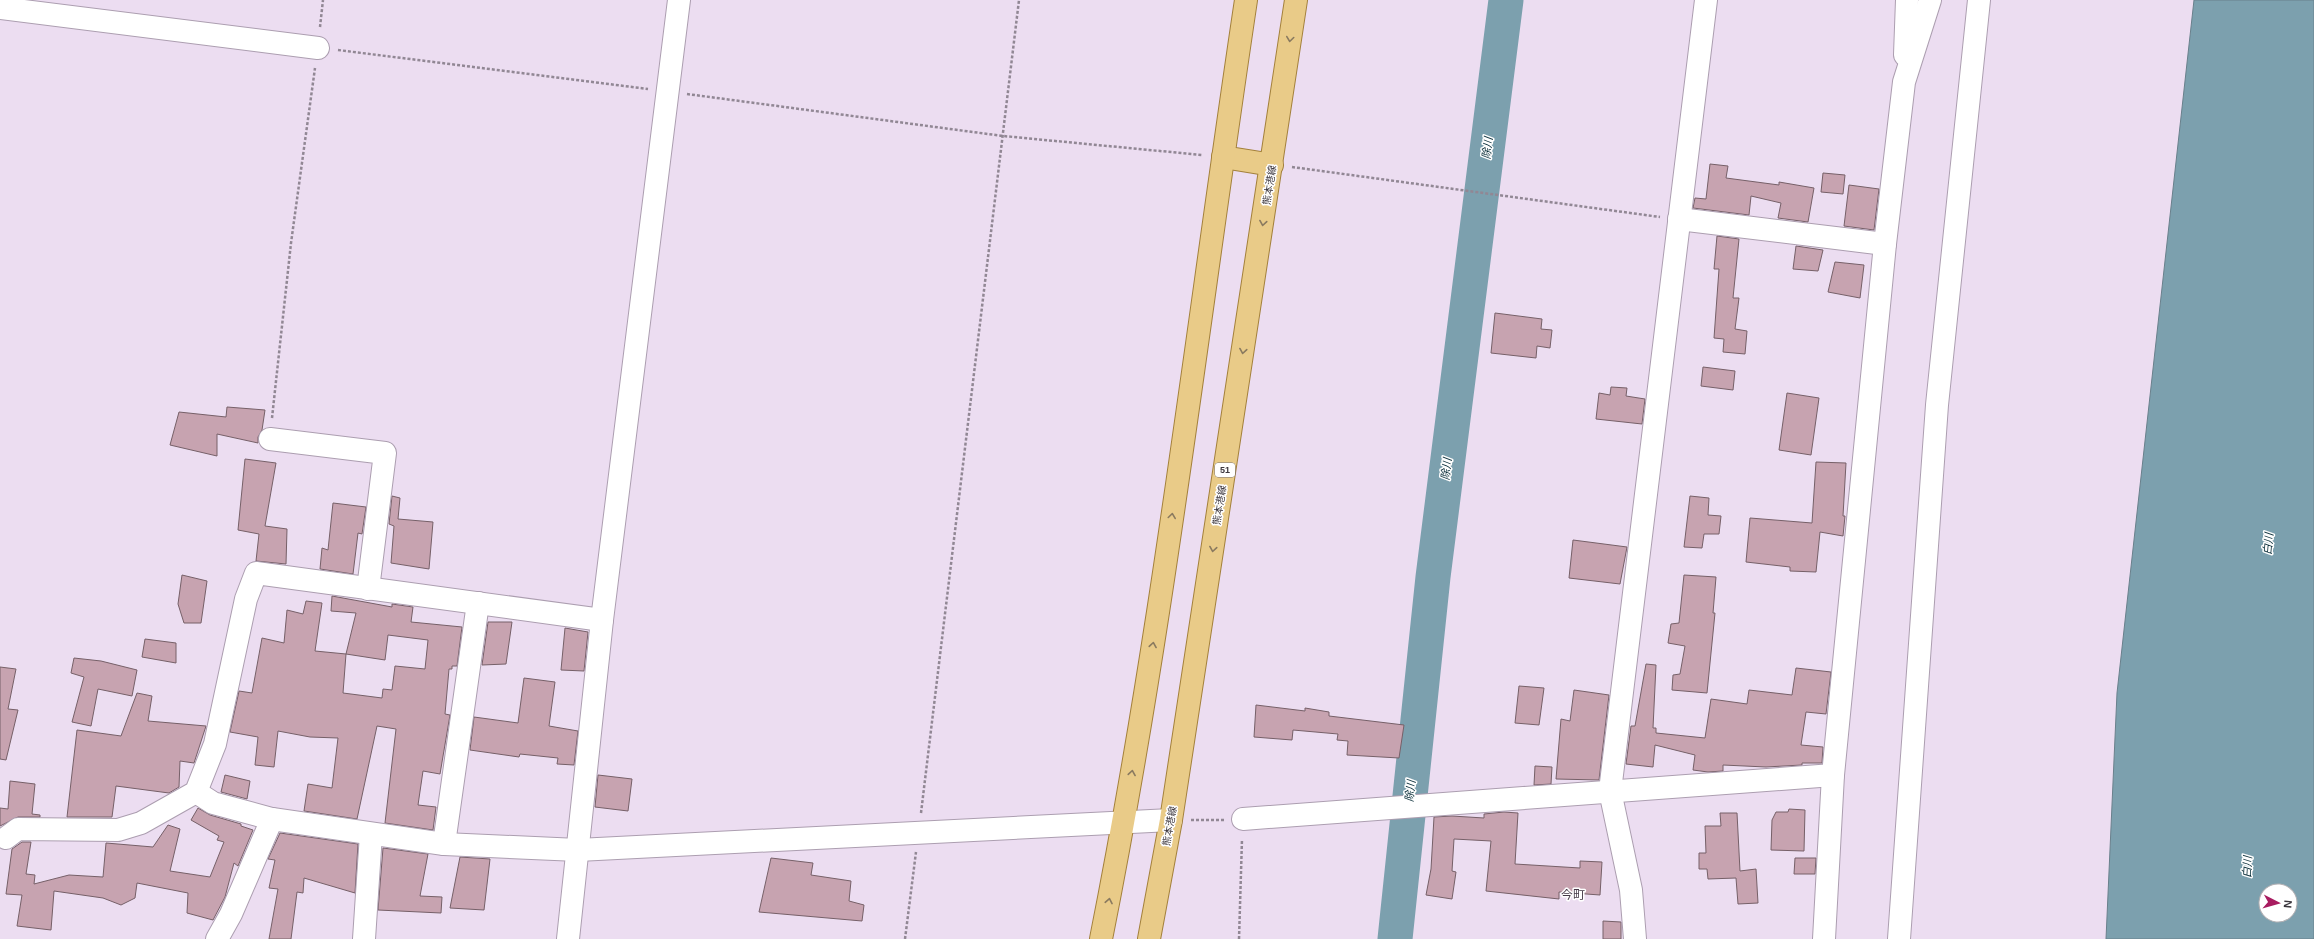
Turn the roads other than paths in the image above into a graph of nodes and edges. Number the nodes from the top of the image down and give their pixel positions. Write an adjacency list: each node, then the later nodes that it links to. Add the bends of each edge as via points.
1 (679, 0): 18 (street)
2 (1246, 0): 11 (main road)
3 (1296, 0): 12 (main road, 熊本港線 / 51, one-way to 12)
4 (1706, 0): 13 (street)
5 (1907, 0): 10 (street)
6 (1930, 0): 10 (street)
7 (1978, 0): 37 (street, via 1937,405)
8 (0, 8): 9 (street)
9 (318, 48)
10 (1904, 82): 14 (street)
11 (1222, 157): 12 (main road); 25 (main road, one-way to 11, via 1162,586)
12 (1272, 164): 24 (main road, 熊本港線 / 51, one-way to 24)
13 (1679, 219): 14 (street); 20 (street)
14 (1885, 244): 19 (street)
15 (270, 439): 16 (street, via 385,453)
16 (368, 588): 17 (street); 21 (street, via 256,573 246,600 215,744)
17 (478, 603): 18 (street); 28 (street)
18 (602, 620): 29 (street)
19 (1833, 775): 20 (street); 36 (street)
20 (1610, 791): 22 (street); 35 (street, via 1631,890)
21 (196, 792): 23 (street, via 213,803); 27 (street, via 141,823 118,830 18,830)
22 (1243, 819)
23 (272, 820): 26 (street); 30 (street, via 231,914)
24 (1171, 820): 25 (street); 34 (main road, 熊本港線 / 51)
25 (1124, 822): 29 (street); 33 (main road, one-way to 25)
26 (371, 834): 28 (street); 31 (street)
27 (6, 838)
28 (444, 844): 29 (street)
29 (578, 850): 32 (street)
30 (217, 939)
31 (364, 939)
32 (568, 939)
33 (1101, 939)
34 (1149, 939)
35 (1635, 939)
36 (1824, 939)
37 (1899, 939)

